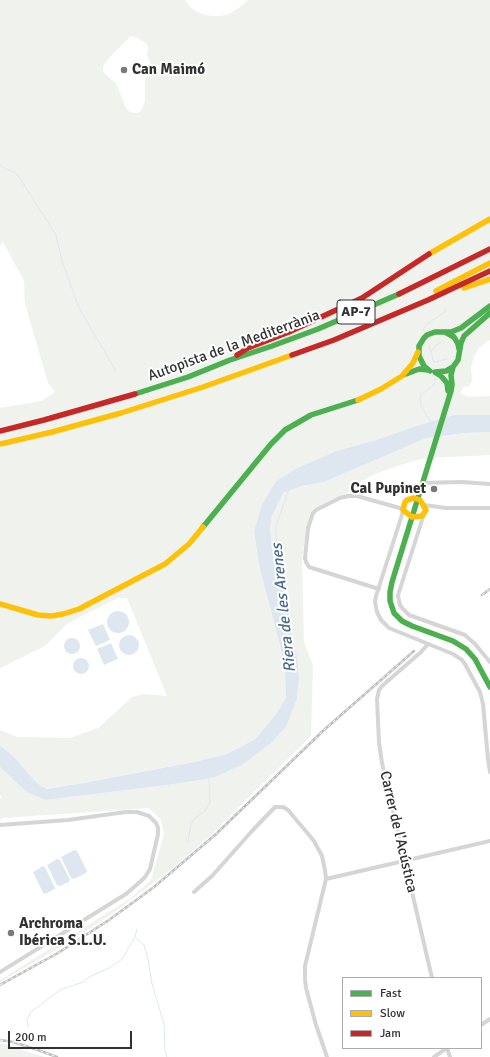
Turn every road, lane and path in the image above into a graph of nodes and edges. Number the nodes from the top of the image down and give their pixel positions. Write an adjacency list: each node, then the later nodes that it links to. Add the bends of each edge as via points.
1 (490, 218): 13 (main road, via 362,298 248,348)
2 (490, 250): 13 (main road, Autopista de la Mediterrània / AP-7, via 363,310)
3 (490, 264): 8 (main road)
4 (490, 271): 6 (main road, Autopista de la Mediterrània / AP-7)
5 (490, 279): 6 (main road, via 429,304)
6 (417, 305): 8 (main road, Autopista de la Mediterrània / AP-7)
7 (490, 306): 10 (main road, via 461,328)
8 (408, 308): 19 (main road, Autopista de la Mediterrània / AP-7, via 334,340 203,387 121,413)
9 (490, 313): 12 (main road, via 464,336)
10 (443, 332): 11 (main road, via 427,335 421,341); 12 (main road, via 452,335)
11 (418, 352): 15 (main road, via 422,363); 16 (main road)
12 (460, 353): 14 (main road)
13 (230, 360): 18 (main road, Autopista de la Mediterrània / AP-7, via 188,377 122,398)
14 (453, 367): 15 (main road, via 446,371); 17 (main road)
15 (432, 371): 16 (main road, via 418,369); 17 (main road, via 447,383)
16 (402, 376): 28 (main road, via 369,396 311,415 285,430 189,544 157,569 79,609 63,614 38,615)
17 (448, 398): 20 (main road)
18 (0, 431)
19 (0, 444)
20 (422, 483): 21 (street); 22 (main road)
21 (490, 484)
22 (417, 499): 24 (main road); 25 (main road); 25 (main road, via 407,500 403,504)
23 (490, 508): 24 (street, via 433,507)
24 (424, 510): 25 (main road, via 422,516); 26 (street)
25 (408, 514): 26 (street, via 419,523); 27 (street, via 401,518); 27 (street, via 356,496 340,498 313,513 308,528 305,558 309,567); 31 (main road, via 391,588 392,609 399,619 406,623 466,648)
26 (419, 529): 30 (street, via 399,592 402,608 414,617 465,635)
27 (378, 589): 29 (street, via 375,602 378,616 384,624)
28 (0, 604)
29 (428, 644): 32 (street, via 462,660 480,692); 35 (street, Carrer de l'Acústica, via 382,686 377,694 380,753)
30 (490, 662)
31 (490, 687)
32 (490, 772)
33 (0, 825): 38 (street, via 136,812 149,816 156,823 158,834 150,869 141,882 126,894)
34 (490, 841): 35 (street)
35 (405, 861): 36 (street); 39 (street, Carrer de l'Acústica)
36 (326, 879): 37 (street, via 322,856 314,841 288,810 280,806 273,809 212,876); 41 (street, via 305,966 306,988)
37 (194, 892)
38 (0, 972)
39 (432, 977)
40 (446, 1049): 42 (street)
41 (326, 1057)
42 (434, 1057)

